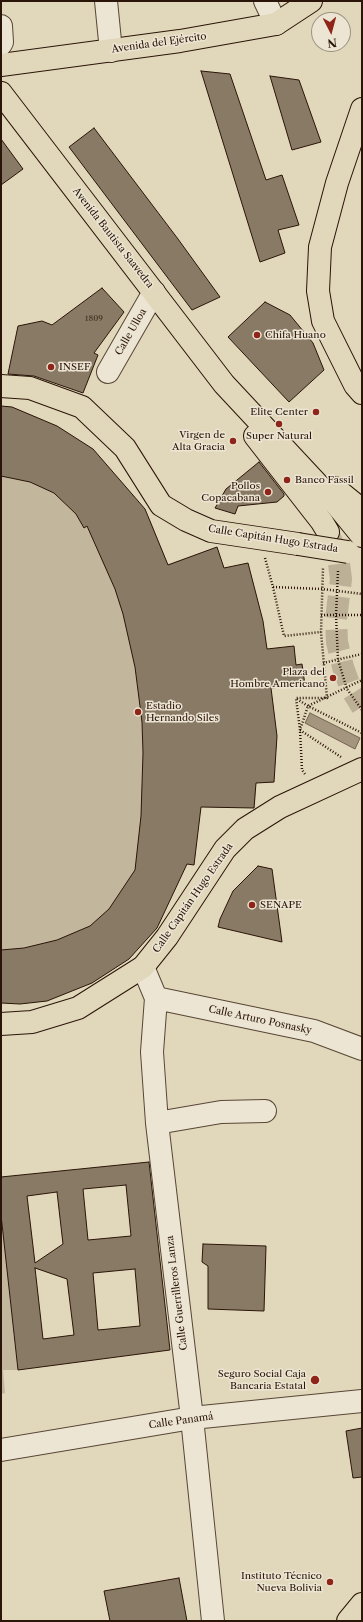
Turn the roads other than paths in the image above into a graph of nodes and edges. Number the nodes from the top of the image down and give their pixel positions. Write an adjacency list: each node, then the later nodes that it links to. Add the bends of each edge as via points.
1 (106, 1): 7 (street)
2 (265, 1): 4 (street)
3 (311, 1): 4 (main road, Avenida del Ejército)
4 (276, 24): 7 (main road, Avenida del Ejército)
5 (1, 26): 6 (street)
6 (1, 44)
7 (111, 51): 8 (main road, Avenida del Ejército)
8 (1, 65)
9 (1, 93): 11 (main road, Avenida Bautista Saavedra)
10 (362, 109): 16 (main road, via 336,183 320,247 318,291 323,320 355,385)
11 (154, 292): 12 (main road, Avenida Bautista Saavedra); 13 (street, Calle Ulloa)
12 (204, 358): 14 (main road, Avenida Bautista Saavedra); 17 (main road, via 231,369 320,474)
13 (108, 372)
14 (224, 384): 18 (main road, Avenida Bautista Saavedra, via 236,412); 19 (main road, Avenida Bautista Saavedra, via 336,504)
15 (1, 386): 19 (main road, Calle Capitán Hugo Estrada, bridge, via 30,388 82,407 125,448 161,505 186,520 211,531)
16 (362, 393)
17 (362, 510)
18 (328, 532)
19 (353, 551)
20 (362, 769): 21 (main road, Calle Capitán Hugo Estrada, via 280,807 245,829 225,849 167,937)
21 (143, 967): 22 (street, Calle Guerrilleros Lanza); 23 (main road, Calle Capitán Hugo Estrada, via 78,1008 32,1022)
22 (156, 998): 24 (street, Calle Arturo Posnasky, via 314,1031); 26 (street, Calle Guerrilleros Lanza, via 152,1052)
23 (1, 1024)
24 (362, 1049)
25 (265, 1111): 26 (street, via 220,1112)
26 (157, 1123): 28 (street, Calle Guerrilleros Lanza)
27 (362, 1401): 28 (street, Calle Panamá)
28 (192, 1418): 29 (street, Calle Panamá); 31 (street, Calle Guerrilleros Lanza)
29 (1, 1450)
30 (362, 1604): 32 (main road)
31 (213, 1621)
32 (348, 1621)

